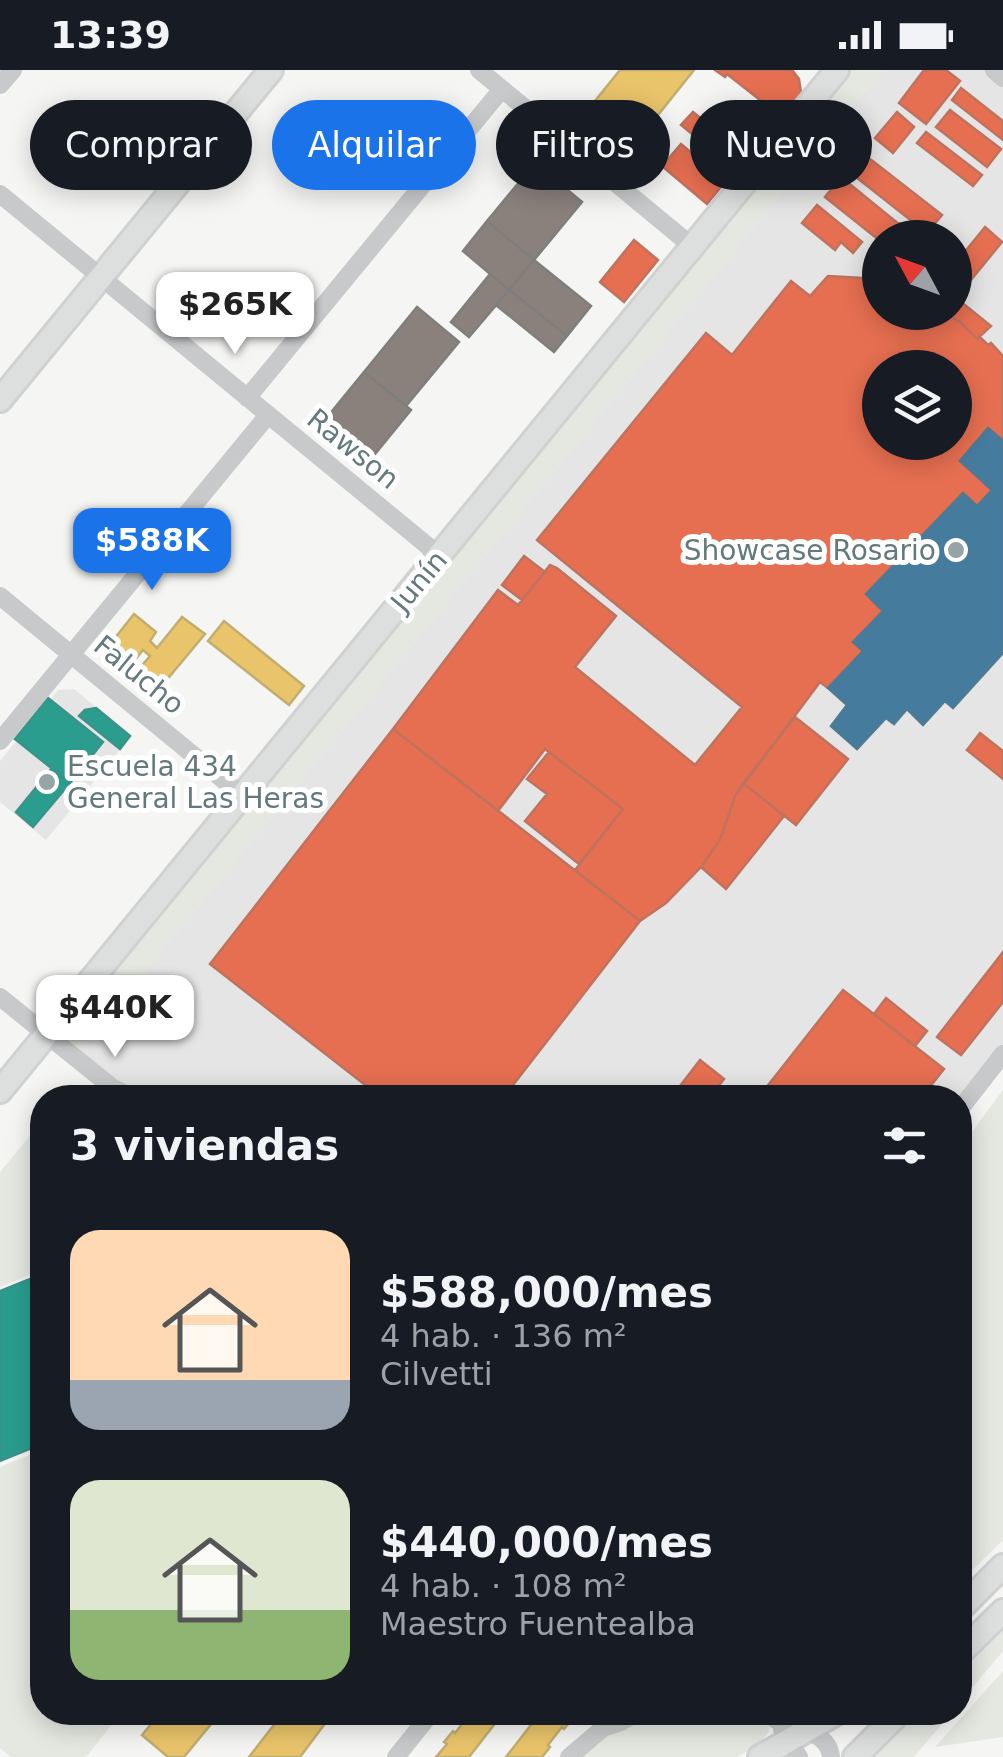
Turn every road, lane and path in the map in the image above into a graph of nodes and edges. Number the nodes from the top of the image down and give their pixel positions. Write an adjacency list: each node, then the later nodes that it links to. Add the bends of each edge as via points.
1 (12, 70): 7 (street)
2 (271, 70): 11 (main road)
3 (479, 70): 8 (street)
4 (837, 70): 10 (main road, Junín)
5 (994, 70): 6 (street)
6 (1003, 78)
7 (0, 86)
8 (502, 89): 10 (street); 12 (street)
9 (0, 194): 11 (street, Rawson)
10 (693, 247): 15 (main road, Junín)
11 (101, 277): 12 (street, Rawson); 13 (main road)
12 (247, 398): 14 (street, Rawson)
13 (0, 400)
14 (268, 415): 15 (street, Rawson); 17 (street)
15 (440, 556): 19 (main road, Junín)
16 (0, 596): 17 (street, Falucho)
17 (71, 654): 18 (street); 19 (street, Falucho)
18 (0, 741)
19 (243, 796): 21 (main road, Junín)
20 (0, 997): 21 (street)
21 (46, 1035): 23 (street); 24 (main road, Junín)
22 (1003, 1054): 25 (street)
23 (109, 1085)
24 (0, 1091)
25 (972, 1094)
26 (1003, 1566): 27 (main road)
27 (972, 1597)
28 (1003, 1611): 29 (main road)
29 (972, 1642)
30 (422, 1725): 34 (street)
31 (608, 1725): 35 (street)
32 (887, 1725): 38 (main road)
33 (788, 1732): 36 (main road); 37 (street, via 824,1739)
34 (396, 1757)
35 (569, 1757)
36 (760, 1757)
37 (830, 1757)
38 (855, 1757)

